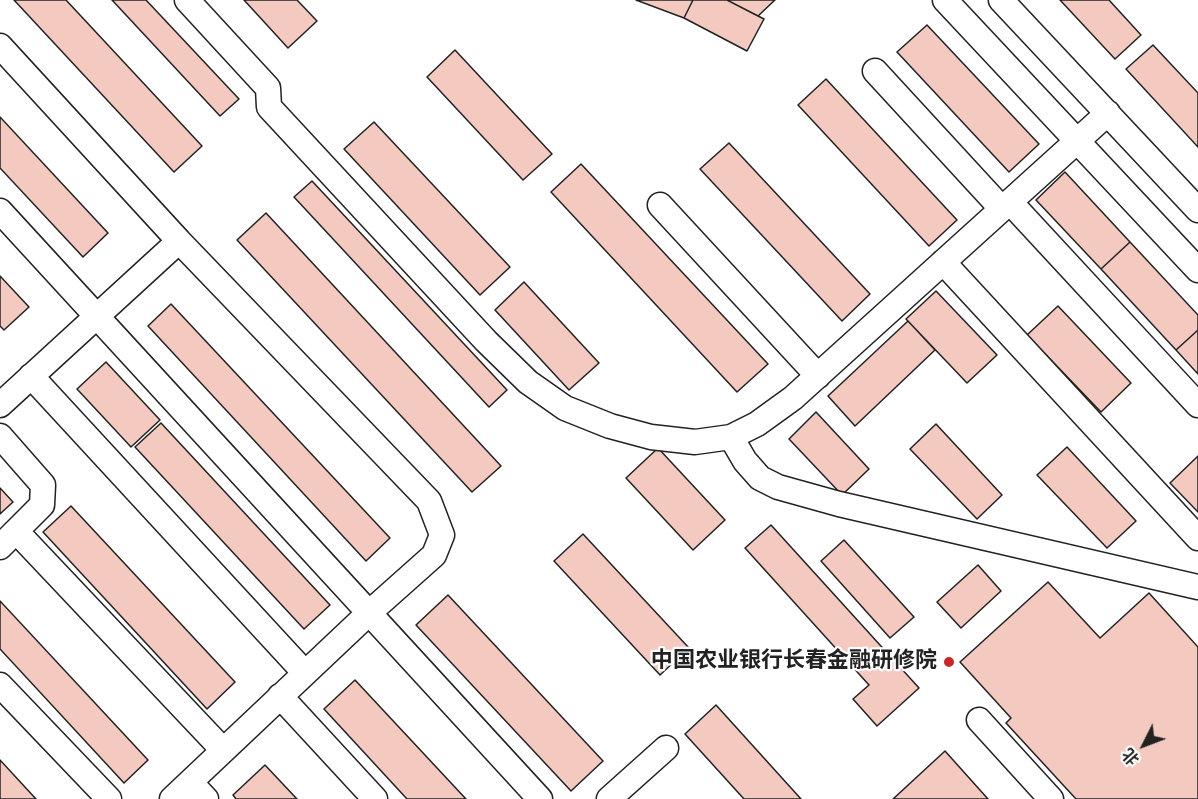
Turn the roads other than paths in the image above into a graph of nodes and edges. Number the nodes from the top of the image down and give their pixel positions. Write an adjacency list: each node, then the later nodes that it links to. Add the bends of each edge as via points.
1 (187, 0): 21 (street, via 268,88 269,107 528,382 565,408 610,426 651,437 695,442)
2 (945, 0): 7 (street)
3 (1001, 0): 6 (street)
4 (0, 46): 12 (street)
5 (875, 71): 9 (street)
6 (1108, 113): 7 (street); 10 (street)
7 (1077, 141): 9 (street); 14 (street)
8 (660, 205): 17 (street)
9 (1006, 205): 13 (street); 19 (street)
10 (1198, 210)
11 (0, 211): 15 (street)
12 (179, 241): 15 (street); 25 (street, via 429,501 442,535 434,555)
13 (944, 262): 17 (street); 22 (street)
14 (1198, 270)
15 (96, 316): 16 (street); 25 (street)
16 (31, 376): 18 (street); 26 (street)
17 (818, 376): 21 (street, via 757,424)
18 (4, 392)
19 (1198, 405)
20 (0, 436): 23 (street, via 43,485 42,505)
21 (731, 437): 24 (street, via 760,478 778,487)
22 (1198, 538)
23 (8, 539): 31 (street)
24 (1198, 587)
25 (370, 612): 26 (street); 36 (street)
26 (305, 673): 28 (street)
27 (0, 685): 33 (street)
28 (280, 696): 31 (street); 35 (street)
29 (979, 720): 38 (street)
30 (666, 748): 37 (street)
31 (223, 750): 32 (street)
32 (198, 790): 34 (street)
33 (109, 799)
34 (172, 799)
35 (375, 799)
36 (540, 799)
37 (609, 799)
38 (1051, 799)

